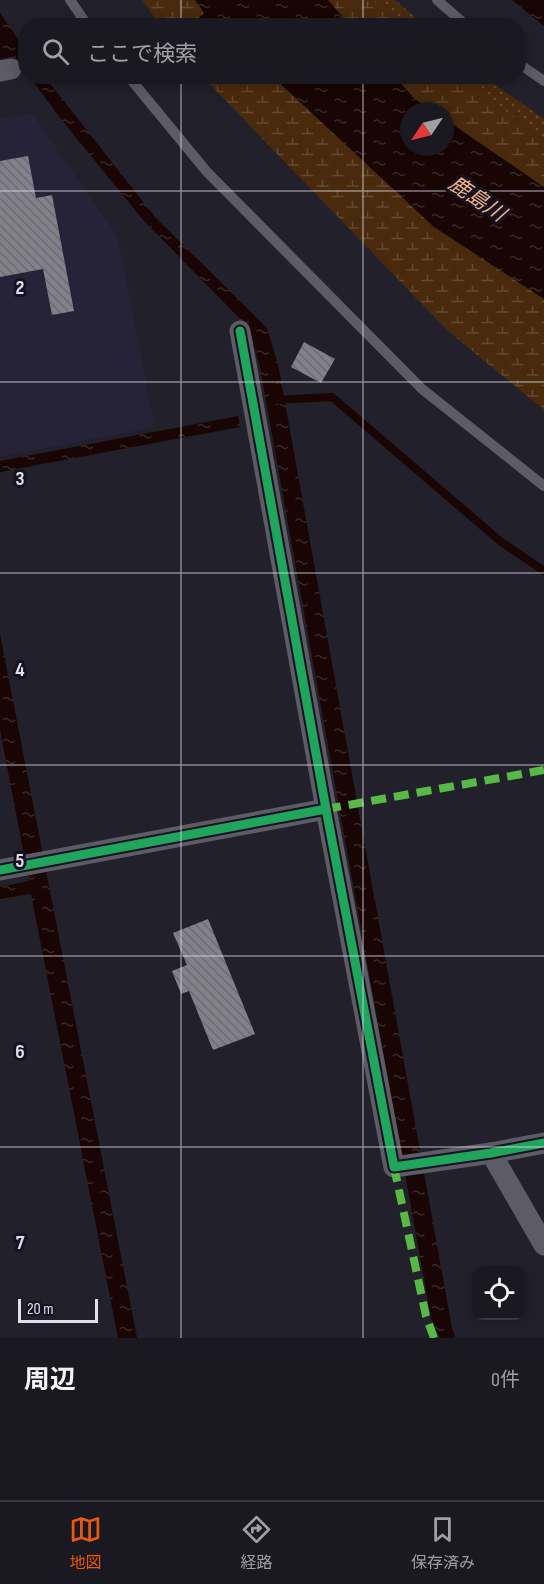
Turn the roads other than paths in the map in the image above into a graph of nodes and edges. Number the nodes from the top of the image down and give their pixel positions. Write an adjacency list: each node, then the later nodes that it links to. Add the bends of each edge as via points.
1 (70, 0): 3 (lane)
2 (437, 0): 4 (lane)
3 (82, 18)
4 (458, 18)
5 (526, 68): 6 (lane)
6 (544, 81)
7 (135, 84): 9 (lane, via 207,172 422,389)
8 (240, 331): 10 (street)
9 (544, 486)
10 (326, 809): 11 (street); 13 (street, via 394,1167)
11 (0, 870)
12 (544, 1143): 13 (street)
13 (491, 1153): 14 (street)
14 (544, 1245)

